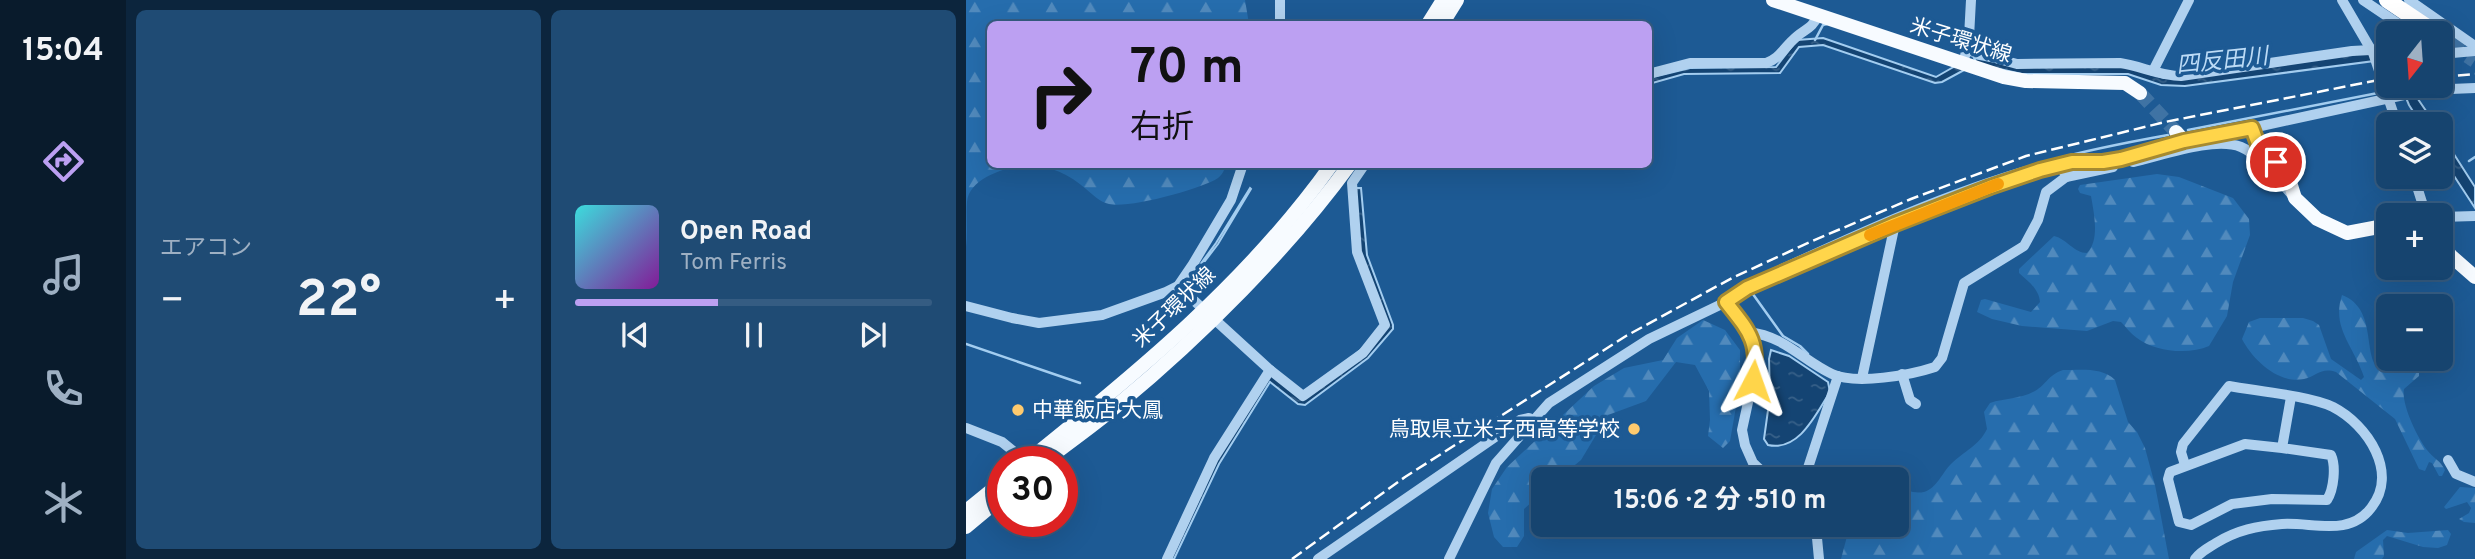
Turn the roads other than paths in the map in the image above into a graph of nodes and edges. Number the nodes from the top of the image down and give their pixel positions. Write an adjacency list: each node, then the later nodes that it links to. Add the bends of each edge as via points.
1 (1280, 0): 12 (street)
2 (1443, 0): 13 (main road)
3 (1457, 0): 14 (main road)
4 (1773, 0): 11 (main road, 米子環状線)
5 (1971, 0): 20 (street)
6 (2189, 0): 22 (street)
7 (2342, 0): 19 (street)
8 (2364, 0): 15 (street)
9 (2387, 0): 16 (highway)
10 (2409, 0): 18 (street)
11 (1818, 15): 20 (main road, 米子環状線); 23 (street, via 1810,29 1766,63 1690,63)
12 (1280, 21)
13 (1430, 21)
14 (1444, 21)
15 (2395, 21)
16 (2413, 21)
17 (2454, 46): 18 (street)
18 (2475, 48)
19 (2374, 54): 21 (street); 22 (street, via 2182,76)
20 (1964, 57): 22 (street, via 2017,64 2120,63); 26 (main road, 米子環状線, via 2004,77 2104,80 2126,83)
21 (2376, 58)
22 (2153, 71)
23 (1652, 73)
24 (2475, 88): 25 (street)
25 (2454, 89)
26 (2140, 93)
27 (2390, 98): 28 (street)
28 (2252, 128): 29 (main road); 38 (main road, via 2258,144 2289,178)
29 (2180, 136): 30 (street, via 2121,159)
30 (2061, 165): 35 (street); 36 (street)
31 (1242, 168): 45 (street, via 1231,200)
32 (1329, 168): 48 (main road, 米子環状線)
33 (1347, 168): 48 (main road, 米子環状線, via 1299,227)
34 (1362, 168): 50 (street, via 1352,183 1357,252 1385,326 1363,353 1303,396)
35 (2040, 170): 37 (street); 41 (street)
36 (2066, 177): 37 (street); 38 (street, via 2226,143 2256,156)
37 (2050, 187): 51 (street, via 2024,246 1963,285 1936,367)
38 (2295, 198): 42 (main road, via 2317,219 2342,232)
39 (2475, 216): 40 (street)
40 (2453, 217)
41 (1895, 224): 46 (street, via 1747,288); 53 (street)
42 (2376, 227)
43 (2453, 258): 44 (main road)
44 (2475, 277)
45 (1178, 286): 47 (street, via 1113,312 1039,323); 48 (street)
46 (1726, 302): 49 (street); 56 (street, via 1649,339 1549,403)
47 (966, 306)
48 (1208, 315): 50 (street); 59 (main road, 米子環状線); 60 (main road, 米子環状線, via 1121,403)
49 (1749, 332): 52 (street, via 1788,345); 64 (street, via 1757,361 1742,430)
50 (1270, 370): 74 (street, via 1214,458)
51 (1902, 374): 53 (street); 55 (street, via 1910,400)
52 (1839, 376): 53 (street); 65 (street)
53 (1862, 378)
54 (2291, 397): 61 (street); 63 (street, via 2229,386 2183,444); 78 (street, via 2332,407 2357,426 2381,461 2383,479 2377,501 2361,519 2339,527 2282,524 2235,532)
55 (1916, 404)
56 (1533, 420): 75 (street, via 1520,420); 76 (street, via 1496,463)
57 (966, 428): 58 (street)
58 (1007, 446)
59 (1047, 446)
60 (1065, 446)
61 (2282, 448): 63 (street, via 2245,444); 63 (street, via 2331,455 2334,461 2327,500 2232,504 2187,525 2176,518 2168,479 2170,472)
62 (2448, 460): 66 (street, via 2456,474)
63 (2185, 465)
64 (1757, 467)
65 (1808, 467)
66 (2475, 482)
67 (987, 494): 69 (main road)
68 (987, 509): 70 (main road)
69 (966, 511)
70 (966, 527)
71 (1816, 537): 73 (street)
72 (1819, 537): 73 (street)
73 (1818, 541): 77 (street)
74 (1167, 559)
75 (1318, 559)
76 (1450, 559)
77 (1819, 559)
78 (2195, 559)

